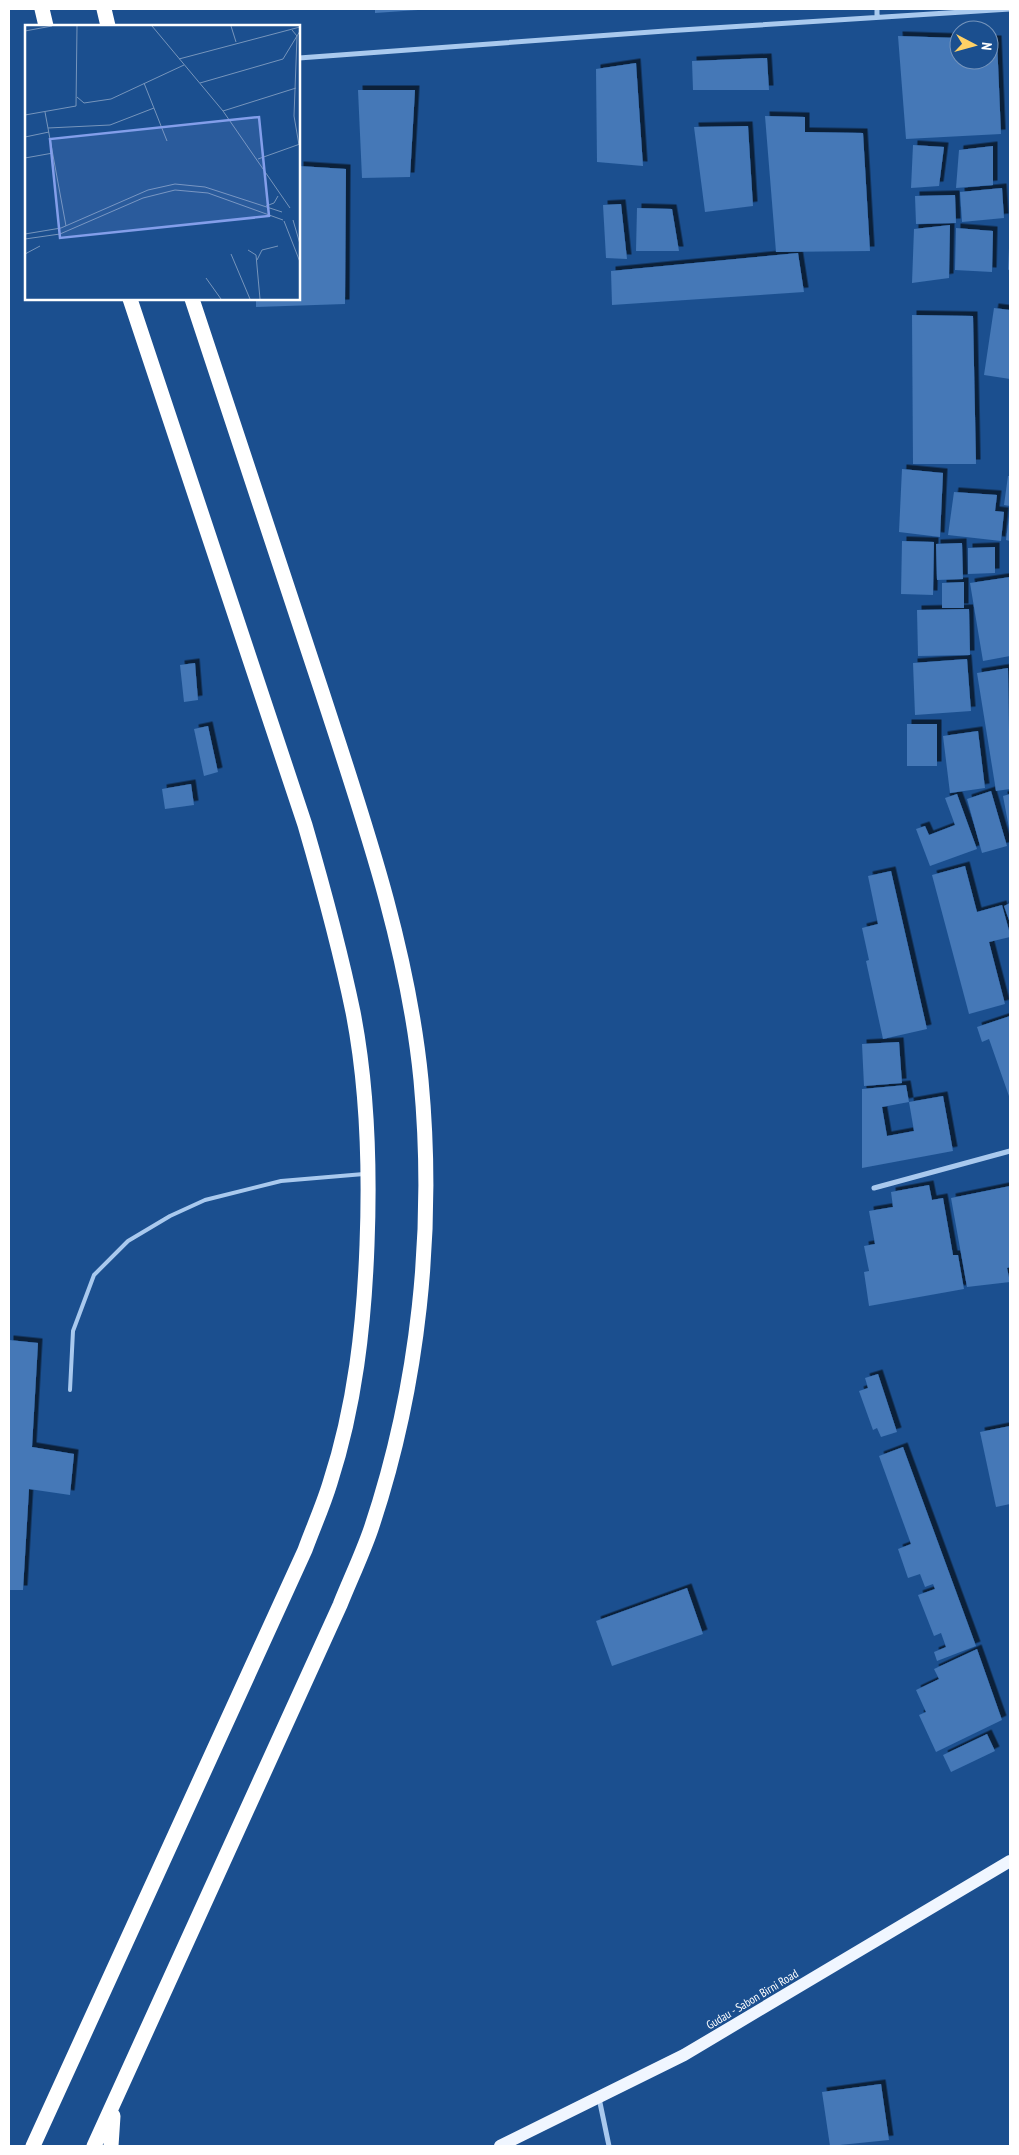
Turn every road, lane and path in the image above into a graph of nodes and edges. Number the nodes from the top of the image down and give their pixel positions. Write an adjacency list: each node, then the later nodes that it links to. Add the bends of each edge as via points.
1 (42, 9): 6 (highway)
2 (104, 9): 7 (highway)
3 (876, 9): 5 (street)
4 (1010, 9): 5 (street)
5 (877, 17): 8 (street)
6 (46, 25)
7 (108, 25)
8 (300, 58)
9 (130, 300): 12 (highway, via 324,890 353,1013 363,1083)
10 (192, 300): 16 (highway, via 356,796 398,945 421,1079 426,1151 425,1225 420,1302 410,1372 392,1456 370,1531 340,1605)
11 (1010, 1151): 13 (street)
12 (369, 1174): 14 (lane, via 280,1181 205,1200 128,1241 94,1275 73,1331); 18 (highway, via 359,1358 330,1483 305,1550)
13 (874, 1188)
14 (70, 1390)
15 (1010, 1861): 17 (main road, Gudau - Sabon Birni Road, via 684,2054)
16 (119, 2091): 19 (highway); 20 (highway, via 111,2126)
17 (598, 2097): 21 (main road, Gudau - Sabon Birni Road); 22 (street)
18 (33, 2146)
19 (94, 2146)
20 (111, 2146)
21 (500, 2146)
22 (609, 2146)

